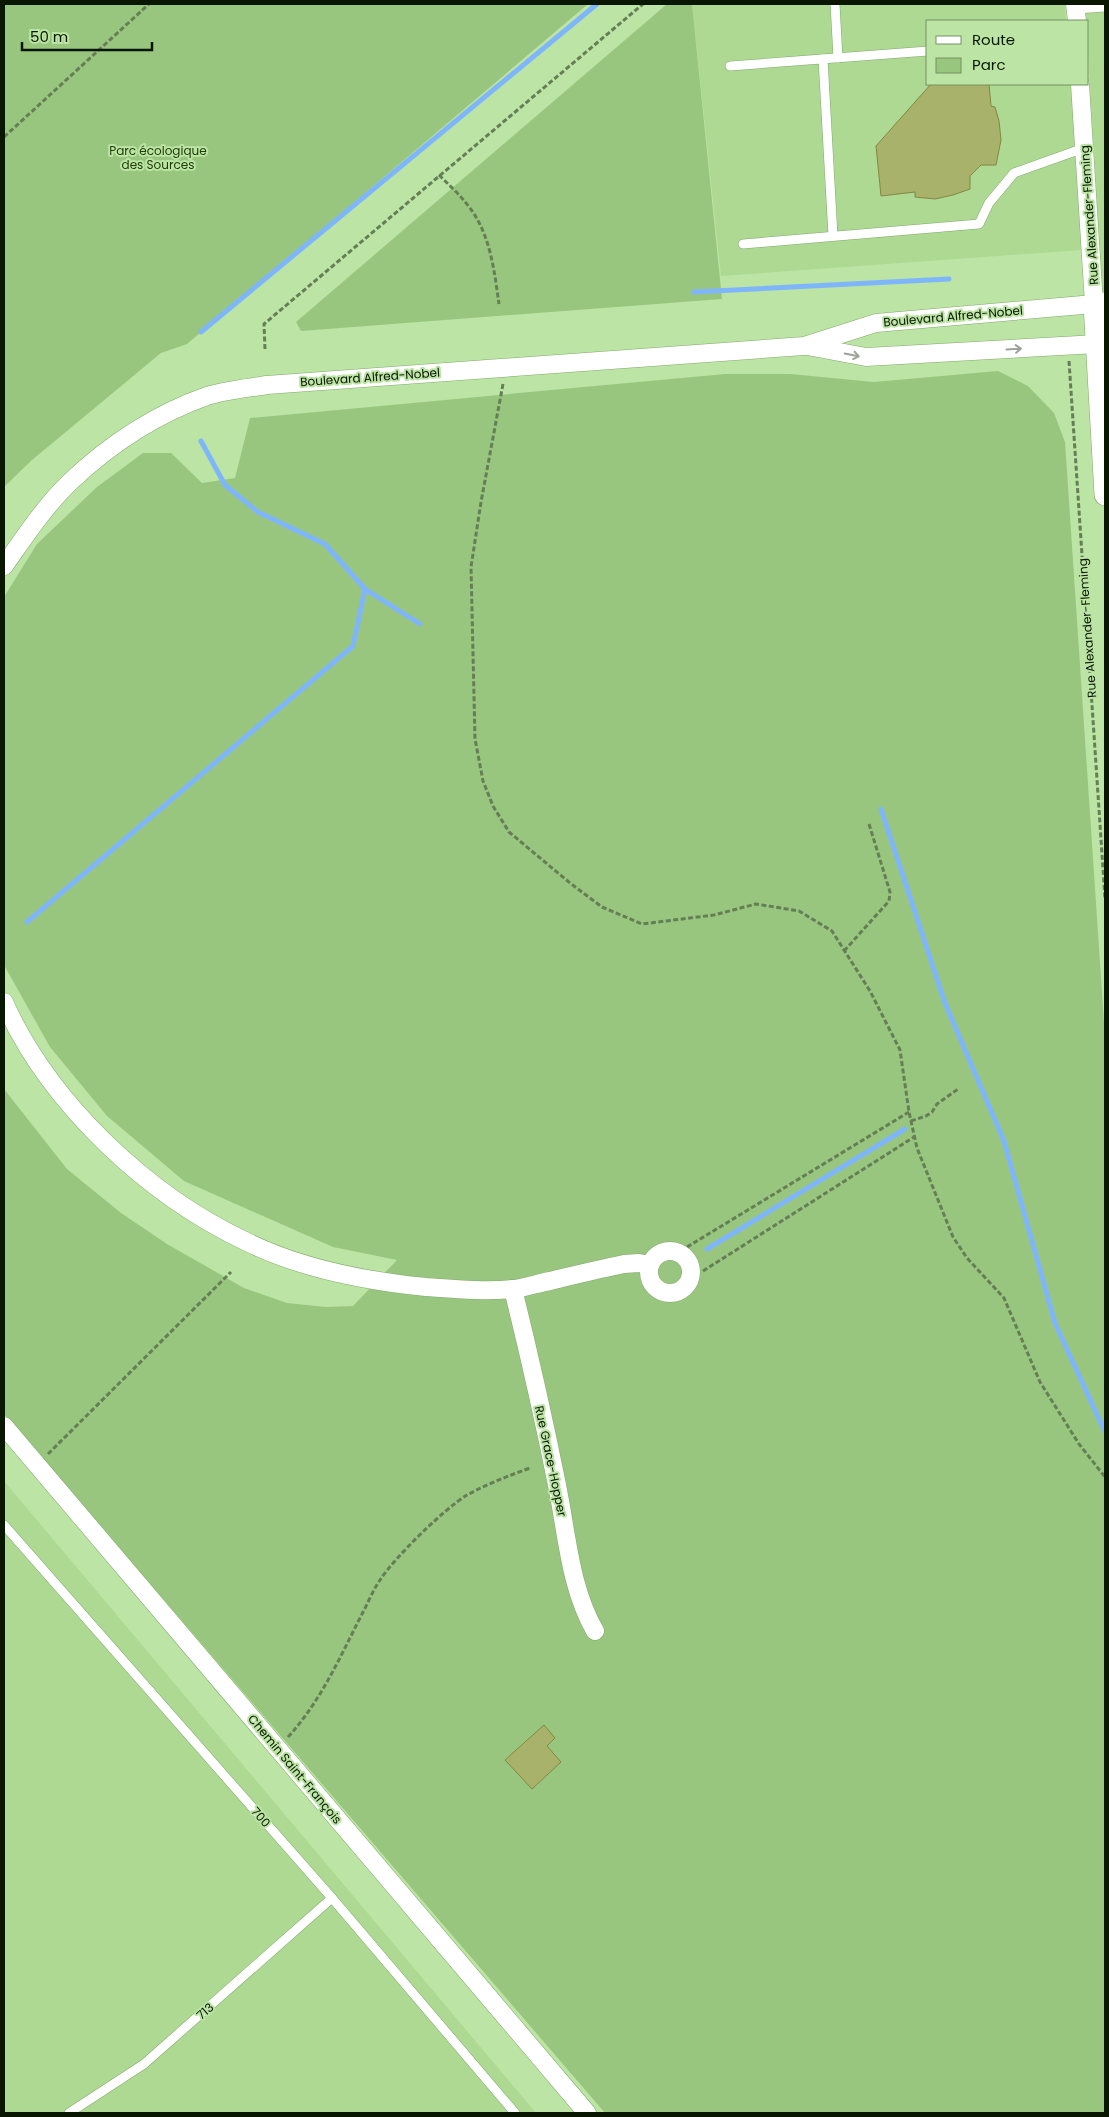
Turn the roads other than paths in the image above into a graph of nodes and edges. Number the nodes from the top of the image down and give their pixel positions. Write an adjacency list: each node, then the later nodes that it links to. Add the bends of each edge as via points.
1 (835, 4): 5 (lane)
2 (1105, 7): 3 (lane)
3 (1076, 11)
4 (926, 51): 5 (lane)
5 (838, 58): 6 (lane)
6 (822, 59): 7 (lane); 10 (lane)
7 (730, 66)
8 (1080, 85): 9 (street, Rue Alexander-Fleming)
9 (1084, 148): 10 (lane, via 1014,173 989,203 979,224); 12 (street, Rue Alexander-Fleming)
10 (833, 236): 11 (lane)
11 (743, 244)
12 (1100, 303): 13 (street, Rue Alexander-Fleming); 14 (street, Boulevard Alfred-Nobel, via 876,323)
13 (1101, 344): 14 (street, Boulevard Alfred-Nobel, one-way to 13, via 866,358); 15 (street, Rue Alexander-Fleming)
14 (804, 346): 16 (street, Boulevard Alfred-Nobel, via 267,385 209,396 160,416 110,447 68,483)
15 (1105, 495)
16 (4, 566)
17 (4, 1002): 19 (street, via 43,1069 74,1112 137,1171 193,1212 246,1242 338,1273 394,1284 446,1289)
18 (649, 1265): 19 (street, via 624,1264)
19 (513, 1289): 22 (street, Rue Grace-Hopper, via 576,1584 584,1612)
20 (4, 1426): 26 (street, Chemin Saint-François)
21 (4, 1524): 23 (lane, 700)
22 (595, 1631)
23 (332, 1898): 24 (lane, 713, via 144,2064); 25 (lane, 700)
24 (69, 2113)
25 (515, 2113)
26 (587, 2113)

